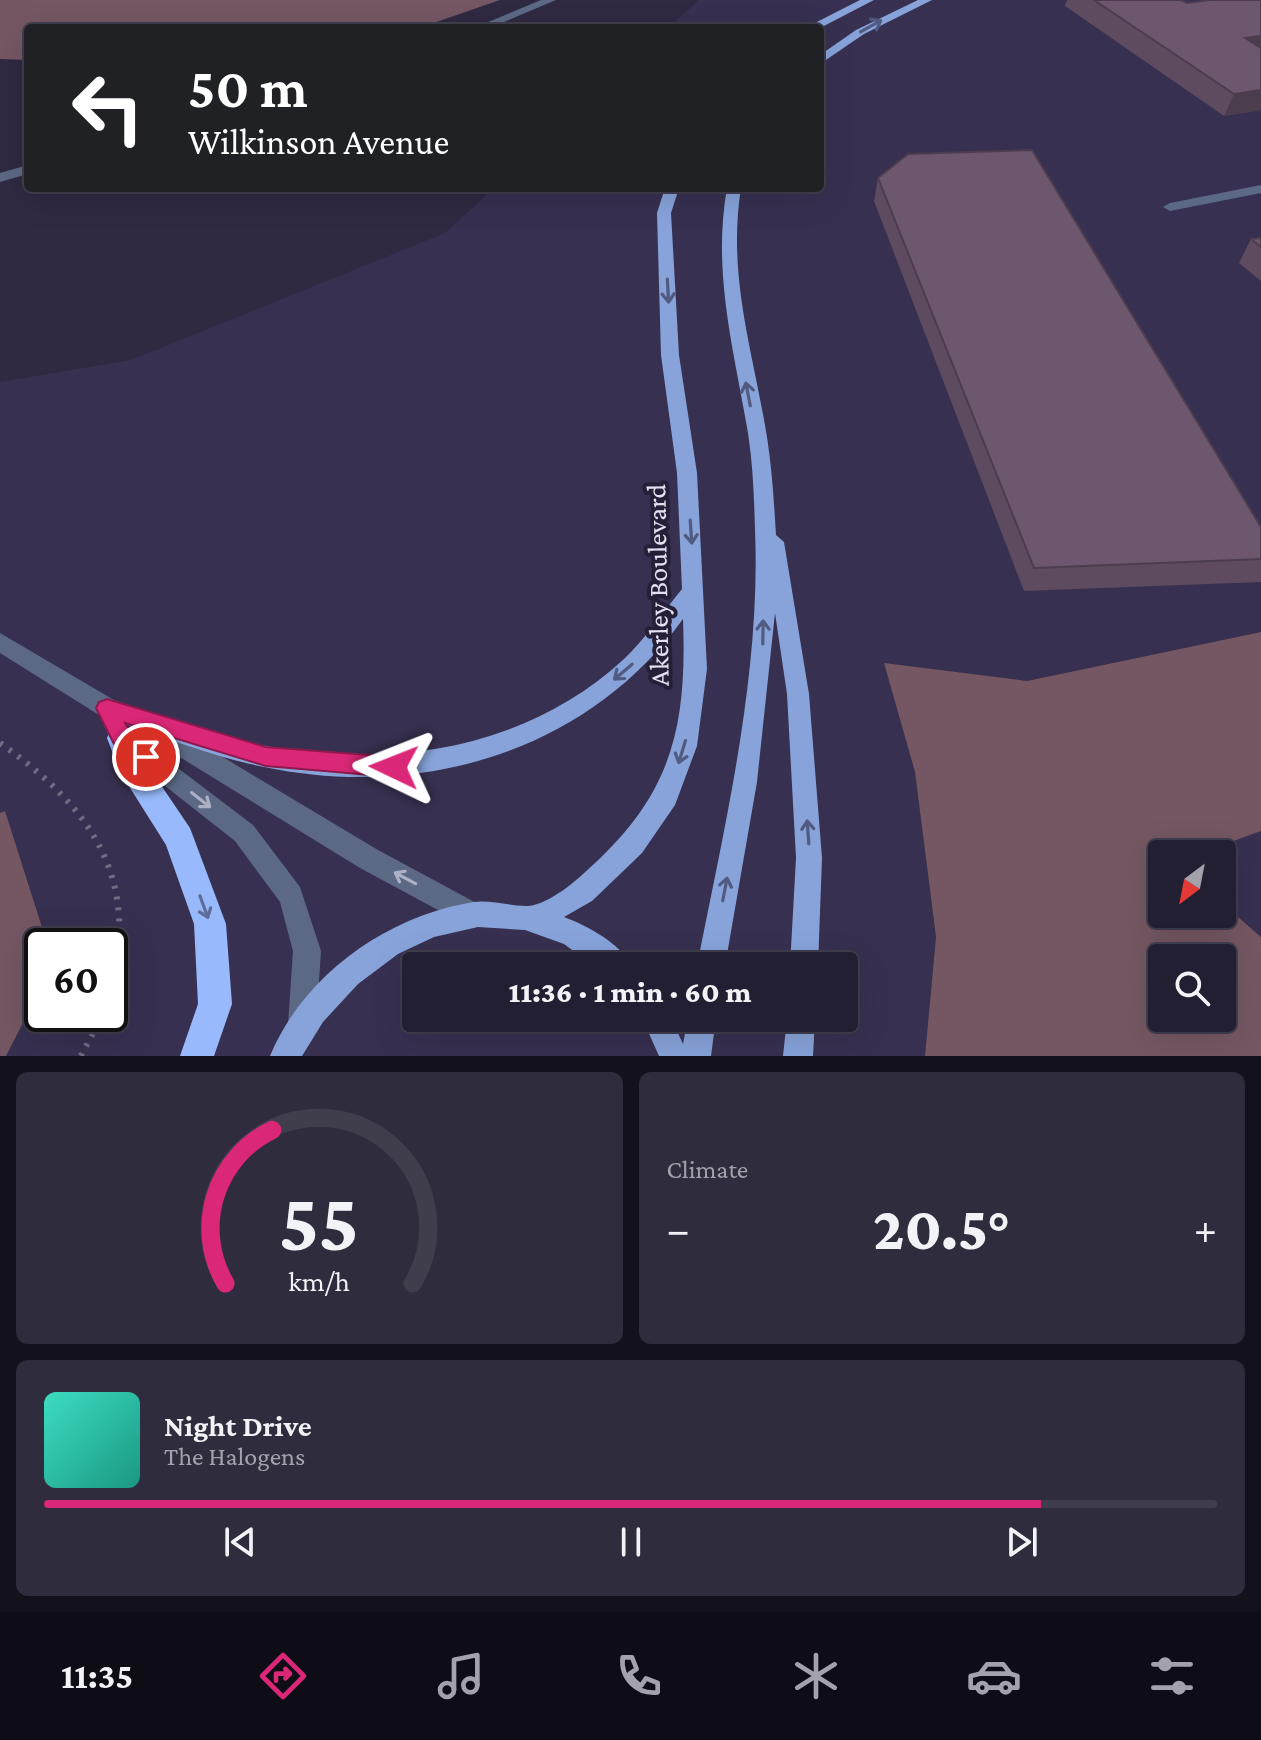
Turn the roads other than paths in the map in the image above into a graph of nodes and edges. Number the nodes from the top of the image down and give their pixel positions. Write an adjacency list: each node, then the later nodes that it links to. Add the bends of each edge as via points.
1 (551, 0): 4 (street)
2 (869, 0): 5 (main road)
3 (927, 0): 6 (main road, one-way to 3, via 860,32)
4 (490, 24)
5 (819, 24)
6 (824, 57)
7 (24, 170): 8 (street)
8 (0, 178)
9 (1261, 189): 12 (street)
10 (671, 192): 14 (main road, Akerley Boulevard, one-way to 14, via 664,213 670,355 687,473)
11 (733, 192): 13 (main road, one-way to 11, via 730,270)
12 (1170, 207)
13 (762, 471): 20 (main road, one-way to 13, via 762,652); 21 (main road, one-way to 13, via 809,858 798,694)
14 (692, 591): 16 (main road, one-way to 16, via 628,670 547,725 469,756 394,767 322,763); 18 (main road, Akerley Boulevard, one-way to 18, via 696,669 685,746 666,797 623,855 583,892)
15 (0, 642): 16 (street)
16 (130, 728): 17 (street, one-way to 16); 22 (street, one-way to 22, via 244,833 291,896 307,951); 26 (highway, one-way to 26, via 130,763 179,838 210,924 215,1004)
17 (473, 915): 18 (main road); 22 (main road, via 427,924 382,945 338,980)
18 (535, 919): 19 (main road)
19 (602, 952)
20 (713, 952)
21 (805, 952)
22 (302, 1025): 27 (main road)
23 (663, 1032): 28 (main road)
24 (700, 1032): 29 (main road)
25 (800, 1032): 30 (main road)
26 (197, 1056)
27 (285, 1056)
28 (674, 1056)
29 (696, 1056)
30 (798, 1056)

